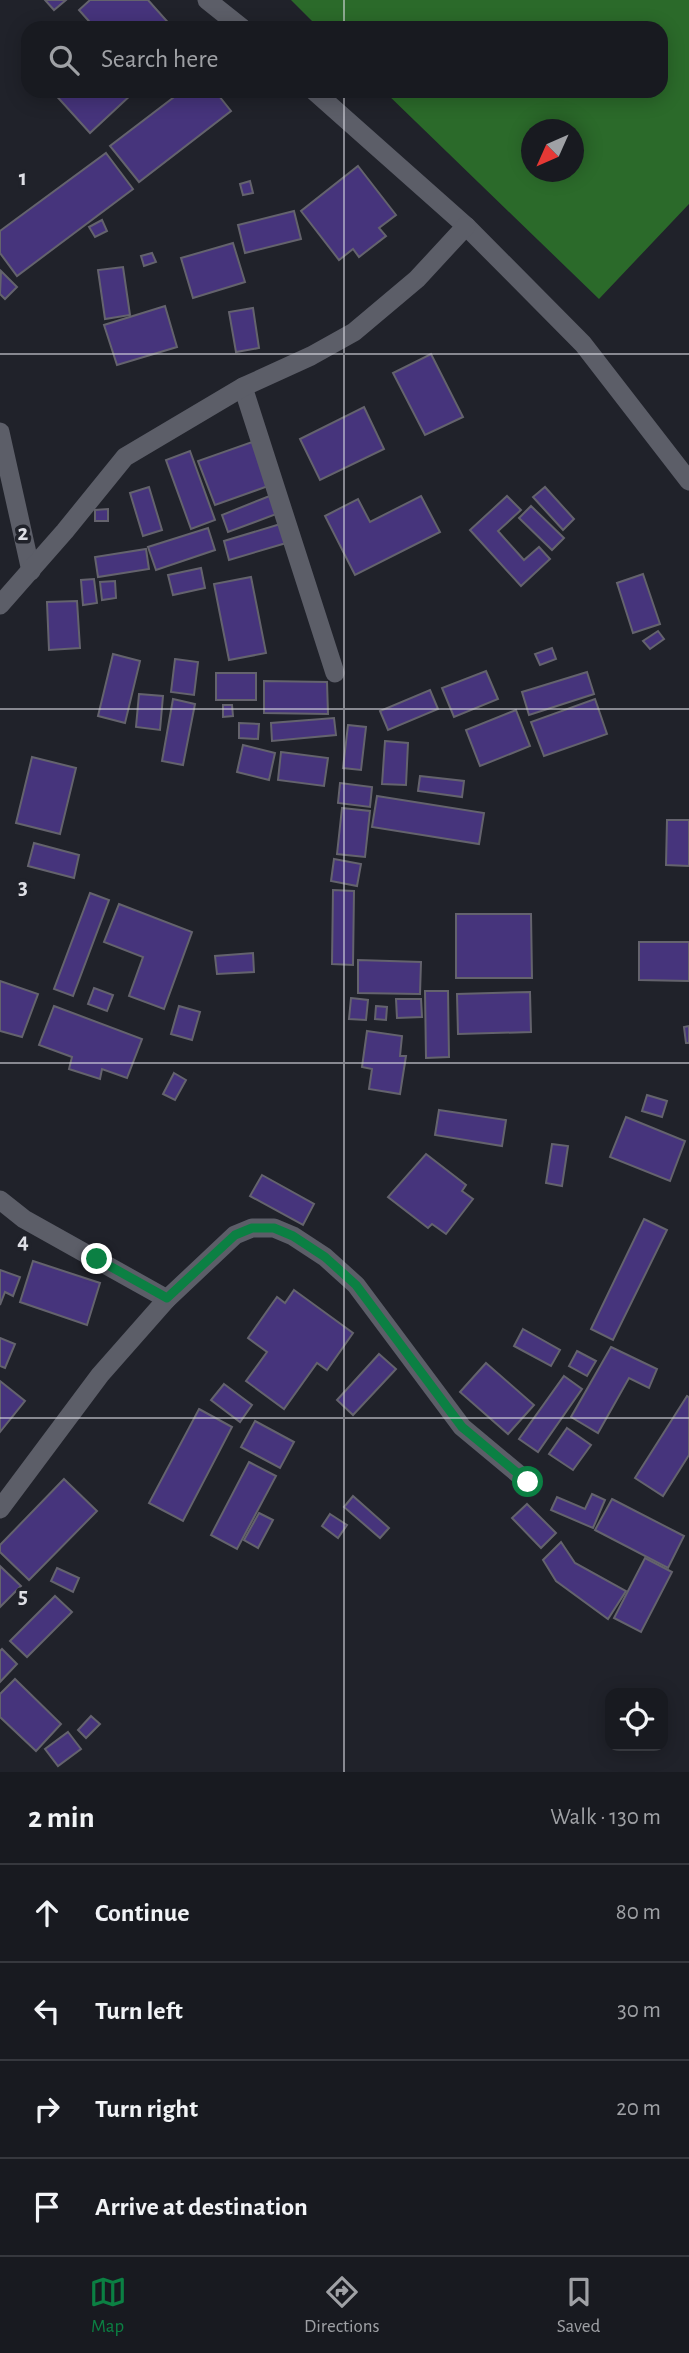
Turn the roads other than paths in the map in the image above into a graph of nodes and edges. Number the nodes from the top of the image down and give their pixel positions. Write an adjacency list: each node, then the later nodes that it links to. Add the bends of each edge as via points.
1 (208, 0): 2 (street)
2 (234, 21)
3 (322, 98): 4 (street)
4 (466, 226): 5 (street, via 417,279 354,332); 7 (street, via 583,344)
5 (243, 387): 8 (street, via 125,457); 10 (street)
6 (0, 432): 8 (street)
7 (689, 481)
8 (31, 571): 9 (street)
9 (0, 605)
10 (335, 673)
11 (0, 1200): 12 (street, via 24,1219)
12 (167, 1298): 13 (street, via 235,1235 252,1228 274,1228 293,1236 356,1285 462,1427); 14 (street, via 100,1375)
13 (528, 1482)
14 (0, 1509)

